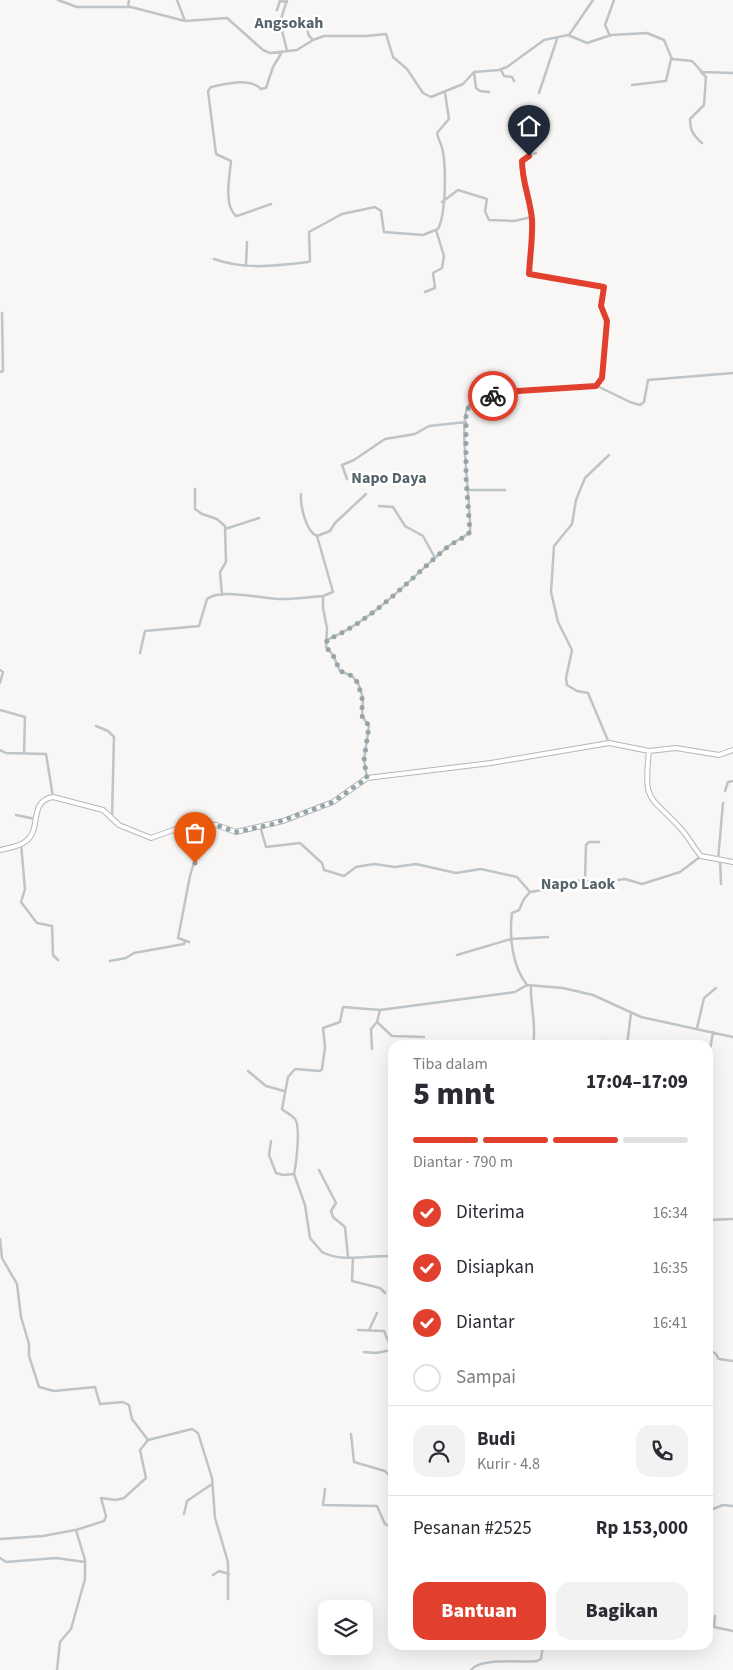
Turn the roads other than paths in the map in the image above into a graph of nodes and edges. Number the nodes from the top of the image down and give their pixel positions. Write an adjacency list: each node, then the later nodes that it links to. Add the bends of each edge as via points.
1 (58, 0): 7 (street, via 77,7)
2 (129, 0): 7 (street)
3 (177, 0): 9 (street)
4 (593, 0): 13 (street)
5 (614, 0): 14 (street, via 605,25)
6 (287, 1): 8 (street, via 280,2); 11 (street)
7 (128, 7): 9 (street)
8 (277, 10)
9 (185, 22): 20 (street, via 227,18)
10 (264, 22): 11 (street, via 266,25)
11 (280, 25): 18 (street)
12 (306, 25): 16 (street)
13 (569, 35): 14 (street, via 585,43); 15 (street)
14 (610, 36): 21 (street, via 640,32 660,36 668,45)
15 (556, 39): 22 (street, via 540,42); 30 (street)
16 (313, 40): 18 (street, via 301,48); 29 (street, via 328,36 386,34 394,57 407,69 423,93 431,97)
17 (276, 50): 20 (street)
18 (287, 51): 19 (street)
19 (282, 52): 20 (street); 34 (street, via 266,88 261,89 253,83 230,84 210,87 208,91 216,154 231,160 227,186 232,212 236,216)
20 (270, 53)
21 (671, 59): 24 (street, via 692,61); 27 (street, via 666,81)
22 (501, 70): 23 (street); 26 (street, via 504,76 512,76)
23 (474, 72): 28 (street, via 476,88); 29 (street, via 463,84)
24 (700, 72): 25 (street); 31 (street, via 706,77 704,105 690,124 693,134)
25 (733, 73)
26 (514, 81)
27 (632, 85)
28 (488, 92)
29 (445, 93): 33 (street, via 449,119 437,133 443,152)
30 (539, 93)
31 (702, 143)
32 (536, 152): 35 (street, via 522,161)
33 (442, 202): 35 (street, via 458,190 487,199 485,211 489,220 514,221); 36 (street, via 441,220)
34 (271, 204)
35 (532, 217): 45 (street, via 529,274 605,288 601,306 607,321 602,378)
36 (436, 230): 39 (street, via 419,235 384,232 381,211 375,206 342,214 309,232 308,262); 40 (street, via 444,259 442,268 433,273 434,290)
37 (247, 242): 39 (street)
38 (214, 259): 39 (street)
39 (246, 266)
40 (425, 292)
41 (2, 313): 42 (street)
42 (2, 372): 44 (street)
43 (733, 373): 45 (street, via 648,380 644,402 640,405)
44 (0, 376)
45 (597, 386): 46 (street, via 518,391 480,399 467,407)
46 (466, 422): 48 (street, via 429,426 415,434 379,442 342,465); 50 (street)
47 (609, 455): 67 (street, via 585,478 576,500 572,524 554,546 550,580 558,622 572,650 567,685 588,693)
48 (347, 479)
49 (195, 489): 56 (street, via 195,509 217,519)
50 (467, 490): 51 (street); 58 (street, via 470,532)
51 (505, 490)
52 (301, 494): 57 (street, via 311,532)
53 (366, 494): 57 (street, via 330,531)
54 (379, 506): 58 (street, via 393,507 405,526 424,536)
55 (259, 518): 56 (street)
56 (225, 529): 59 (street, via 226,562 220,572)
57 (317, 536): 60 (street, via 333,592)
58 (435, 558): 61 (street, via 360,623)
59 (222, 595): 60 (street, via 282,599); 62 (street, via 208,597 198,627 187,625 144,631)
60 (323, 596): 61 (street)
61 (327, 640): 72 (street, via 326,647 340,671 352,676 360,688 362,716 369,726 364,760)
62 (140, 653)
63 (0, 670): 64 (street, via 3,672)
64 (0, 683)
65 (0, 710): 71 (street, via 25,717)
66 (96, 726): 78 (street, via 114,737)
67 (609, 744): 70 (street); 72 (street)
68 (0, 750): 71 (street)
69 (733, 750): 70 (street, via 719,755 676,748)
70 (648, 751): 85 (street, via 646,781 650,798 682,829)
71 (24, 753): 75 (street, via 46,756)
72 (367, 778): 81 (street, via 333,802)
73 (733, 781): 74 (street, via 728,782)
74 (725, 790)
75 (53, 797): 78 (street, via 98,808); 79 (street, via 45,799 39,806)
76 (723, 803): 86 (street)
77 (16, 814): 79 (street)
78 (112, 818): 80 (street, via 123,827 148,838)
79 (35, 819): 83 (street, via 30,837)
80 (188, 824): 81 (street, via 216,825 236,832); 95 (street, via 196,856 178,938 187,942)
81 (260, 826): 90 (street, via 266,847 300,843 322,863 324,870 344,876 356,867 374,864 395,867 416,864 456,873 481,869 517,877)
82 (599, 842): 88 (street, via 586,845)
83 (21, 844): 84 (street); 94 (street, via 25,889 21,902 37,923 52,926 53,955)
84 (0, 850)
85 (701, 856): 86 (street); 88 (street, via 680,872 642,884 625,879 606,882)
86 (719, 860): 87 (street); 89 (street)
87 (733, 862)
88 (585, 880): 90 (street)
89 (721, 884)
90 (530, 892): 92 (street, via 520,910 512,913)
91 (548, 937): 92 (street)
92 (511, 939): 93 (street); 96 (street, via 521,976)
93 (458, 954)
94 (58, 960)
95 (110, 961)
96 (529, 985): 98 (street, via 516,992); 99 (street, via 593,995); 105 (street)
97 (716, 988): 101 (street, via 704,998)
98 (380, 1010): 100 (street); 110 (street, via 343,1007 340,1022 323,1028 322,1069 296,1070 288,1077)
99 (631, 1013): 101 (street); 106 (street)
100 (377, 1022): 103 (street, via 392,1036); 108 (street, via 371,1029)
101 (697, 1028): 102 (street)
102 (713, 1032): 104 (street); 107 (street)
103 (424, 1037)
104 (733, 1037)
105 (534, 1040)
106 (628, 1040)
107 (712, 1040)
108 (372, 1049)
109 (248, 1071): 110 (street, via 266,1086)
110 (284, 1091): 113 (street, via 283,1110 294,1118 298,1130)
111 (271, 1141): 113 (street, via 268,1155 277,1174)
112 (319, 1170): 117 (street, via 336,1203 332,1215 345,1227)
113 (294, 1174): 117 (street, via 306,1211 310,1238 324,1254)
114 (733, 1219): 115 (street)
115 (713, 1220)
116 (0, 1239): 130 (street, via 2,1258 17,1284 37,1385 41,1389 54,1390 95,1387 100,1404 123,1402 129,1405 132,1419)
117 (348, 1256): 119 (street)
118 (388, 1256): 119 (street)
119 (353, 1258): 120 (street, via 352,1281 380,1288)
120 (385, 1293)
121 (377, 1312): 123 (street)
122 (358, 1330): 123 (street)
123 (369, 1330): 124 (street, via 386,1332)
124 (388, 1338)
125 (388, 1351): 126 (street)
126 (364, 1352)
127 (713, 1352): 128 (street, via 718,1359)
128 (733, 1361)
129 (351, 1434): 131 (street, via 354,1462)
130 (148, 1440): 132 (street, via 194,1429 198,1433); 138 (street, via 140,1450 146,1478 124,1498 101,1498 106,1516 104,1521)
131 (388, 1474)
132 (212, 1484): 136 (street, via 187,1501); 142 (street, via 215,1518)
133 (324, 1489): 137 (street, via 323,1505 377,1506)
134 (733, 1506): 135 (street)
135 (713, 1509)
136 (184, 1514)
137 (388, 1527)
138 (76, 1530): 139 (street); 141 (street)
139 (0, 1539)
140 (0, 1558): 141 (street, via 6,1562 56,1558)
141 (85, 1562): 148 (street, via 85,1579 71,1629 60,1642)
142 (229, 1574): 143 (street, via 219,1571); 144 (street)
143 (213, 1575)
144 (228, 1599)
145 (715, 1616): 146 (street, via 714,1626)
146 (733, 1631)
147 (542, 1650): 149 (street, via 541,1659 537,1661 484,1662)
148 (57, 1670)
149 (471, 1670)

